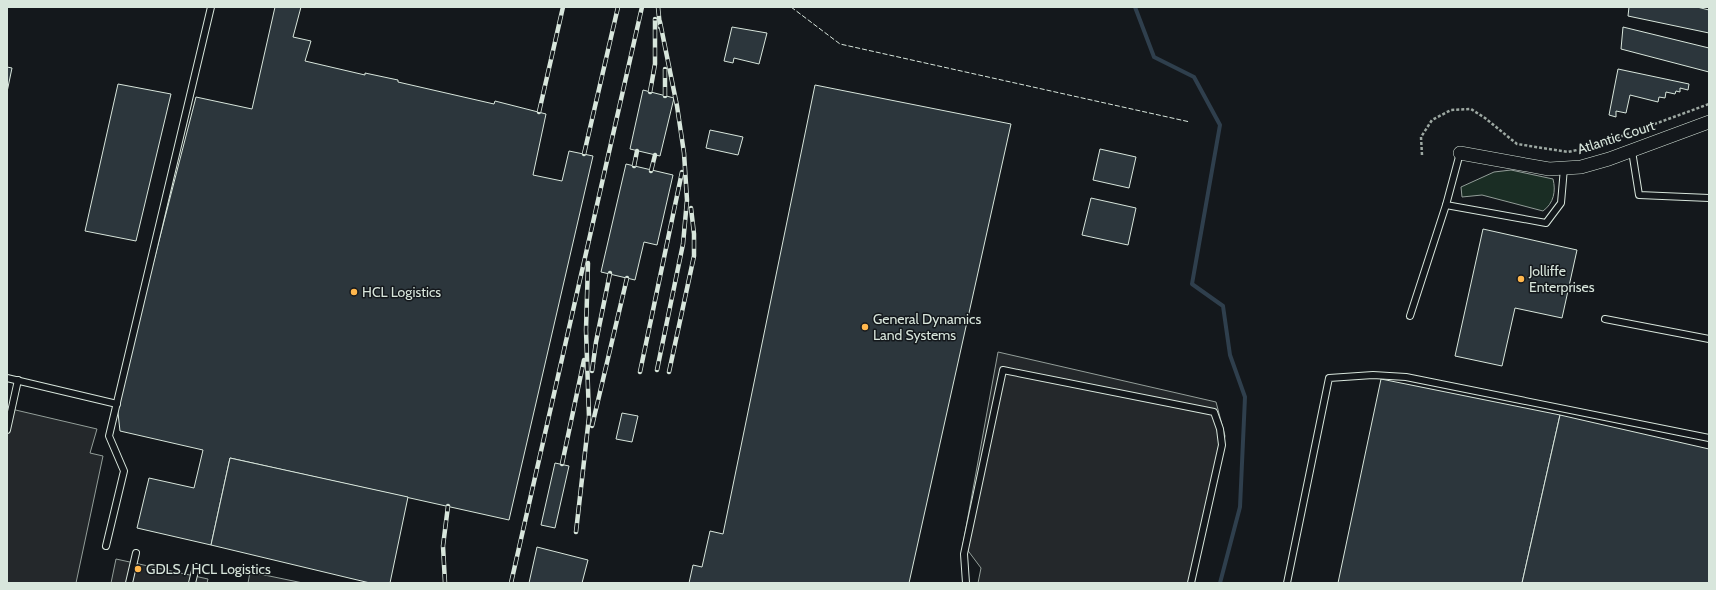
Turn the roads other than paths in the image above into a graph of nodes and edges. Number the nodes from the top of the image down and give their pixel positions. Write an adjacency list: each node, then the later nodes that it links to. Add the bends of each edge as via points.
1 (211, 7): 13 (lane)
2 (1709, 122): 3 (street, Atlantic Court)
3 (1632, 151): 5 (street, Atlantic Court, via 1581,167); 6 (lane, via 1639,196)
4 (1460, 153): 5 (street, Atlantic Court, via 1549,169); 7 (lane)
5 (1564, 168): 7 (lane, via 1561,203 1546,223)
6 (1709, 198)
7 (1446, 205): 8 (lane)
8 (1410, 316)
9 (1605, 319): 10 (lane)
10 (1709, 339)
11 (7, 378): 12 (lane)
12 (18, 380): 13 (lane); 14 (lane)
13 (117, 404): 16 (lane, via 109,436 124,471)
14 (7, 426)
15 (1709, 438): 23 (lane, via 1406,377 1373,375 1329,378)
16 (106, 546)
17 (136, 553): 19 (lane)
18 (196, 567): 20 (lane)
19 (129, 583)
20 (192, 583)
21 (966, 583): 22 (lane, via 964,554 1003,370 1214,412 1222,445)
22 (1191, 583)
23 (1287, 583)

